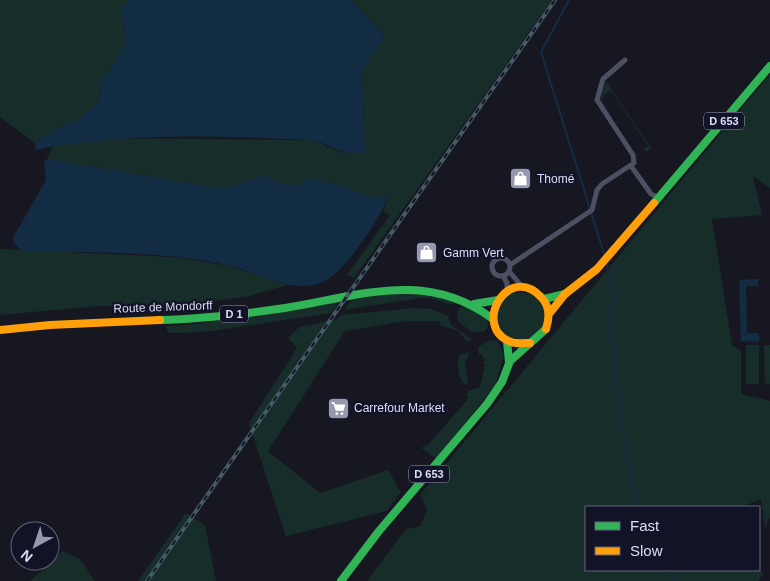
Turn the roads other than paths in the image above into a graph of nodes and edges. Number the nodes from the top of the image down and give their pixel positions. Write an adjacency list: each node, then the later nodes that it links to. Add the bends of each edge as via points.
1 (625, 60): 3 (street, via 603,79 597,100 633,155)
2 (770, 66): 4 (main road, D 653)
3 (632, 164): 4 (street, via 651,194); 5 (street, via 602,184 597,190 592,210)
4 (659, 198): 10 (main road, D 653, via 597,269)
5 (510, 264): 6 (street); 7 (street, via 502,258 493,262 493,273)
6 (509, 271): 7 (street); 8 (street)
7 (503, 276): 9 (street, via 508,287)
8 (523, 288): 9 (main road); 11 (main road)
9 (506, 292): 12 (main road)
10 (565, 294): 11 (main road); 14 (main road)
11 (544, 299): 14 (main road)
12 (498, 300): 13 (main road, D 1); 15 (main road)
13 (474, 304): 15 (main road, D 1); 16 (main road, Route de Mondorff / D 1, via 434,291 398,288 205,318 105,320)
14 (549, 314): 18 (main road, via 544,332)
15 (493, 319): 17 (main road, via 497,331)
16 (0, 330)
17 (507, 341): 18 (main road); 19 (main road)
18 (530, 343): 19 (main road)
19 (509, 362): 20 (main road, D 653, via 502,382 487,404 379,531)
20 (341, 581)

